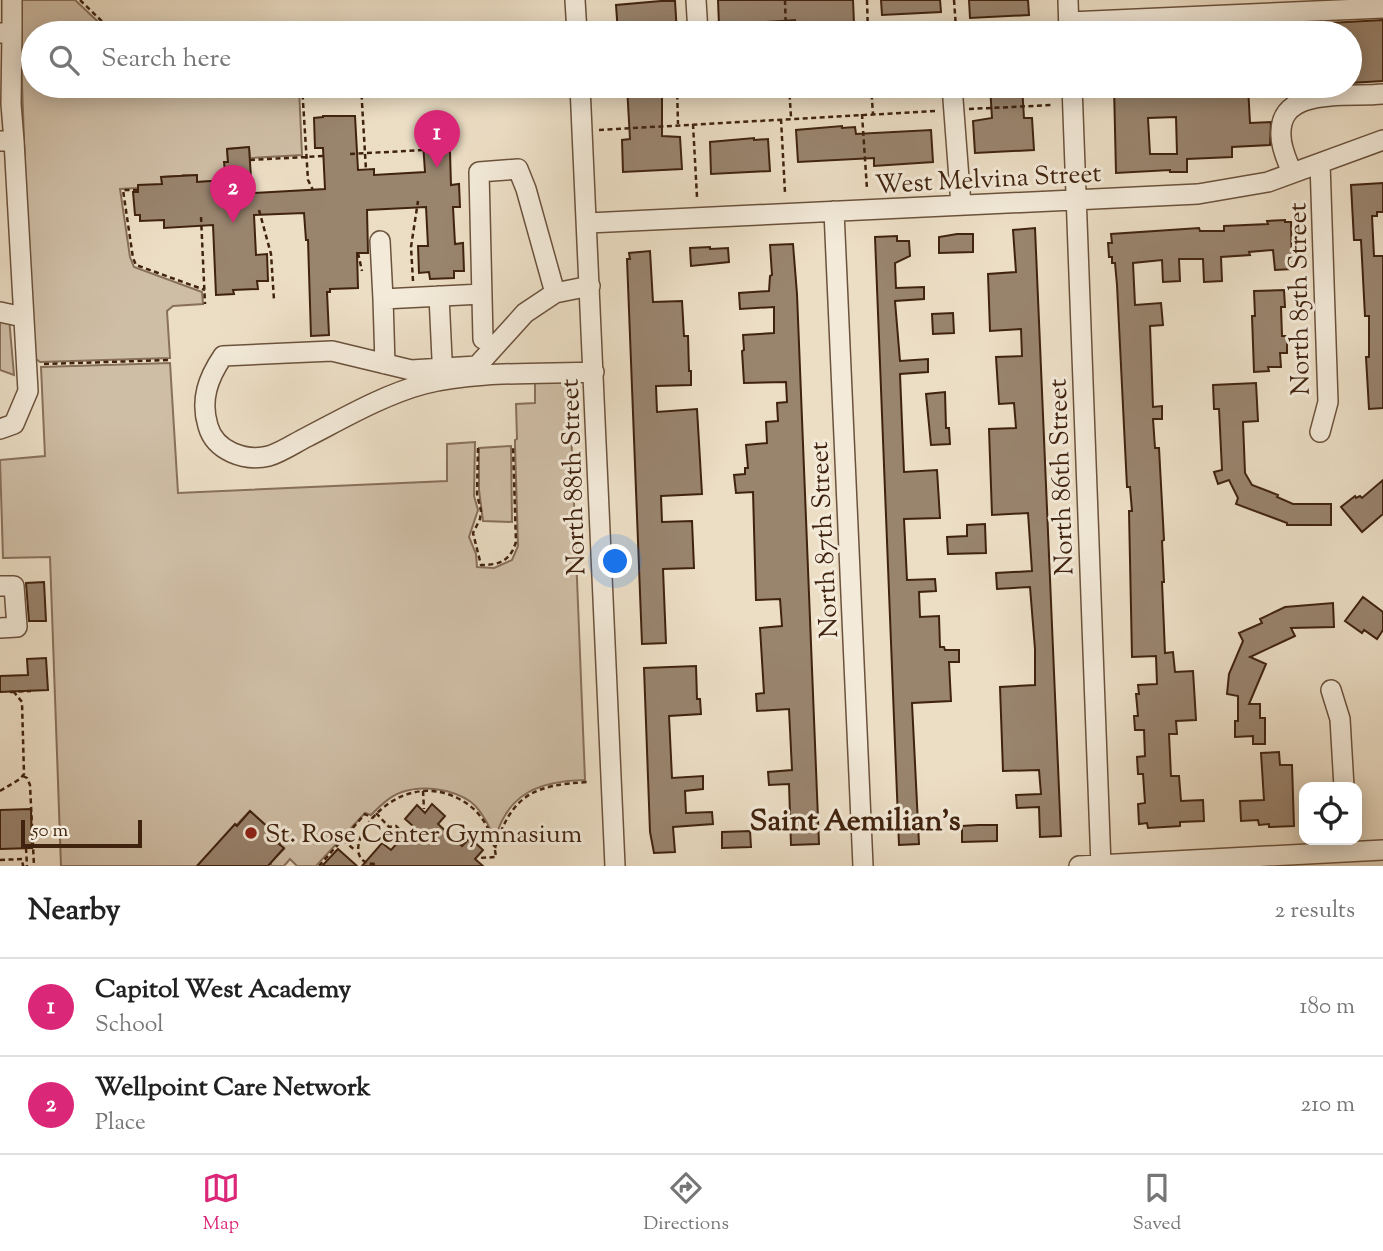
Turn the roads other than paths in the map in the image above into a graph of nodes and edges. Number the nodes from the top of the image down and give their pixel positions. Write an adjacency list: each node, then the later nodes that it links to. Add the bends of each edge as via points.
1 (12, 0): 12 (street)
2 (575, 0): 8 (street)
3 (696, 0): 9 (street)
4 (1068, 0): 10 (street)
5 (1323, 5): 6 (street); 7 (street)
6 (1228, 8): 11 (street)
7 (1383, 8)
8 (576, 21)
9 (697, 21)
10 (1064, 21)
11 (1115, 21)
12 (6, 32): 19 (street)
13 (1383, 94): 14 (street)
14 (1362, 95)
15 (581, 98): 27 (street, North 88th Street)
16 (954, 98): 25 (street)
17 (1072, 98): 24 (street, North 86th Street)
18 (1319, 98): 23 (street, via 1303,99 1282,120 1281,137)
19 (6, 104): 21 (street)
20 (1383, 140): 22 (street, West Melvina Street)
21 (7, 141): 35 (street)
22 (1320, 163): 23 (street, West Melvina Street); 41 (street, North 85th Street, via 1328,402)
23 (1292, 173): 24 (street, West Melvina Street, via 1198,194)
24 (1076, 200): 25 (street, West Melvina Street); 49 (street, North 86th Street)
25 (961, 205): 26 (street, West Melvina Street)
26 (834, 211): 27 (street, West Melvina Street); 51 (street, North 87th Street)
27 (588, 223): 29 (street, North 88th Street)
28 (380, 241): 33 (street)
29 (590, 286): 30 (street); 39 (street, North 88th Street)
30 (555, 293): 31 (street, via 518,169 479,172); 38 (street, via 525,313 477,366 411,370)
31 (482, 294): 32 (street); 36 (street)
32 (439, 296): 33 (street); 37 (street)
33 (383, 299): 38 (street)
34 (0, 312): 35 (street)
35 (23, 317): 40 (street, via 29,391 14,424)
36 (482, 339)
37 (442, 359)
38 (385, 364): 39 (street, via 332,351 223,356 211,373 205,394 209,432 224,448 243,458 269,456 382,399 424,384 475,376)
39 (594, 372): 50 (street, North 88th Street)
40 (0, 429)
41 (1320, 432)
42 (0, 586): 43 (street, via 14,586 17,628)
43 (0, 628)
44 (1331, 690): 45 (street, via 1340,719)
45 (1344, 782)
46 (1383, 850): 47 (street)
47 (1347, 853): 48 (street)
48 (1220, 862): 49 (street)
49 (1101, 865): 52 (street)
50 (615, 866)
51 (863, 866)
52 (1079, 866)

